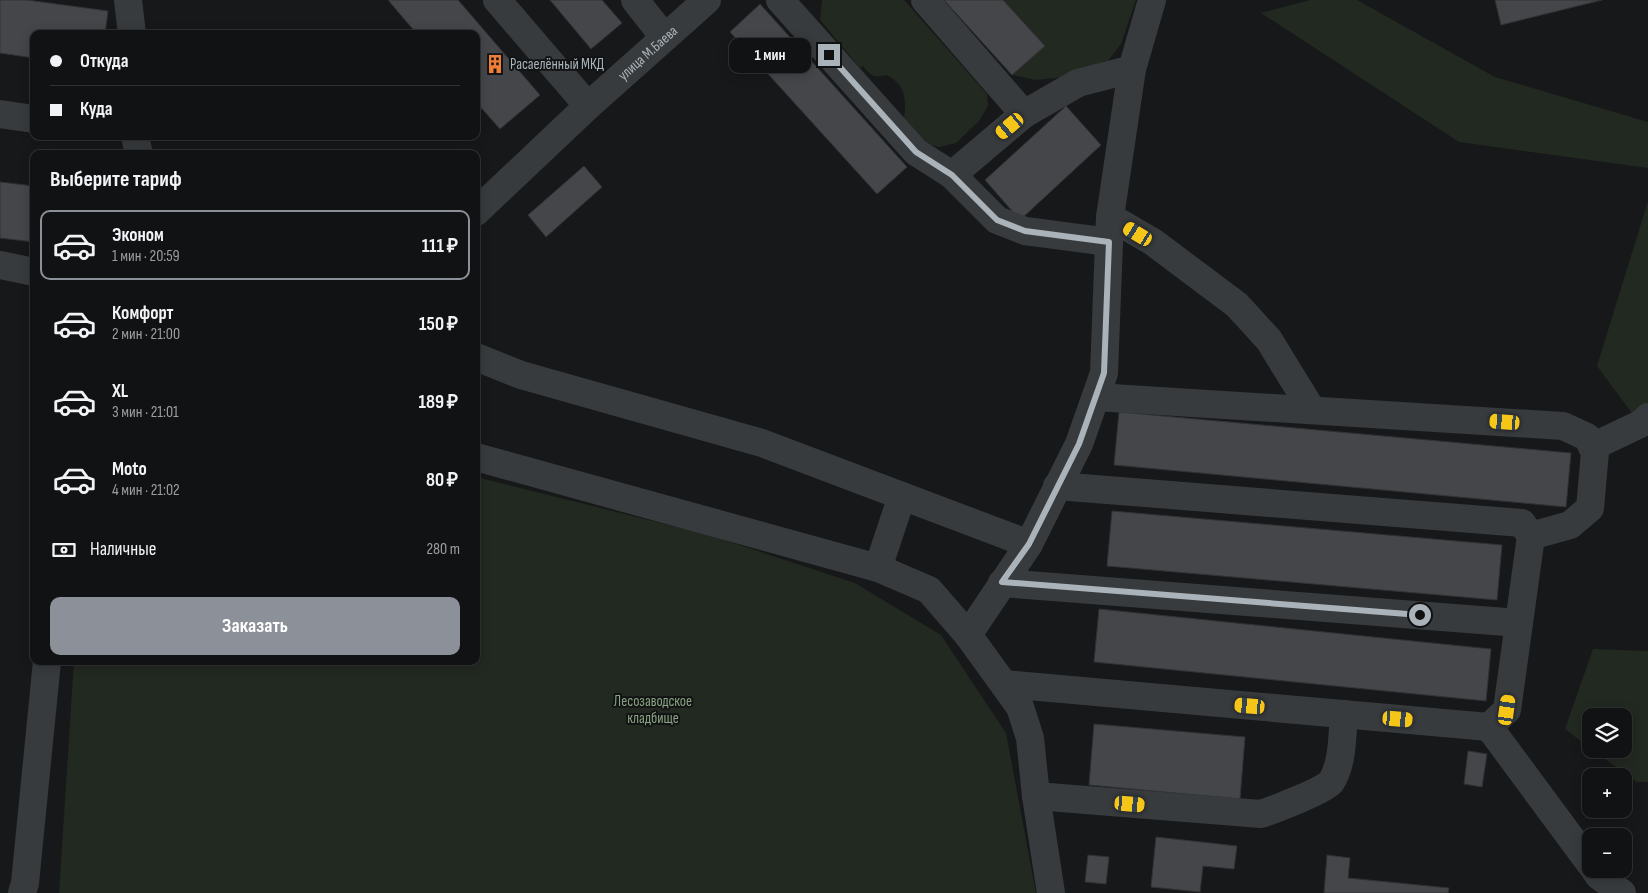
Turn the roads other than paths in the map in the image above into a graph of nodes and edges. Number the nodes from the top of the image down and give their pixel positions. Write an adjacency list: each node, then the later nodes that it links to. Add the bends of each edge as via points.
1 (128, 0): 8 (street)
2 (497, 0): 11 (street)
3 (634, 0): 9 (street)
4 (706, 0): 9 (street, улица М.Баева)
5 (780, 0): 15 (street, via 916,152)
6 (925, 0): 13 (street)
7 (1152, 0): 10 (street)
8 (132, 30)
9 (664, 37): 11 (street, улица М.Баева)
10 (1132, 69): 13 (street, via 1078,83); 17 (street)
11 (588, 106): 16 (street, улица М.Баева)
12 (0, 114): 14 (street)
13 (1024, 114): 15 (street)
14 (30, 118)
15 (952, 175): 17 (street, via 997,220 1025,231)
16 (480, 208)
17 (1110, 229): 21 (street, via 1104,373); 22 (street, via 1153,242 1237,305 1269,340)
18 (0, 265): 19 (street)
19 (30, 271)
20 (480, 359): 27 (street, via 522,375 762,443)
21 (1096, 397): 22 (street); 26 (street, via 1079,444)
22 (1312, 410): 24 (street, via 1563,426 1587,437)
23 (1648, 417): 24 (street)
24 (1592, 447): 28 (street, via 1595,452 1590,508 1570,525)
25 (480, 457): 30 (street)
26 (1057, 486): 28 (street, via 1522,524); 29 (street)
27 (902, 496): 29 (street); 30 (street)
28 (1531, 536): 32 (street)
29 (1029, 544): 31 (street)
30 (878, 568): 33 (street, via 928,590)
31 (1002, 582): 32 (street); 33 (street)
32 (1519, 623): 37 (street, via 1507,710)
33 (968, 635): 35 (street)
34 (47, 665): 41 (street)
35 (1004, 684): 36 (street); 38 (street, via 1020,707 1030,738)
36 (1344, 714): 37 (street); 38 (street, via 1338,765 1330,784 1261,814)
37 (1489, 727): 39 (street)
38 (1036, 796): 42 (street)
39 (1582, 853)
40 (1603, 878): 43 (street)
41 (22, 893)
42 (1051, 893)
43 (1622, 893)

